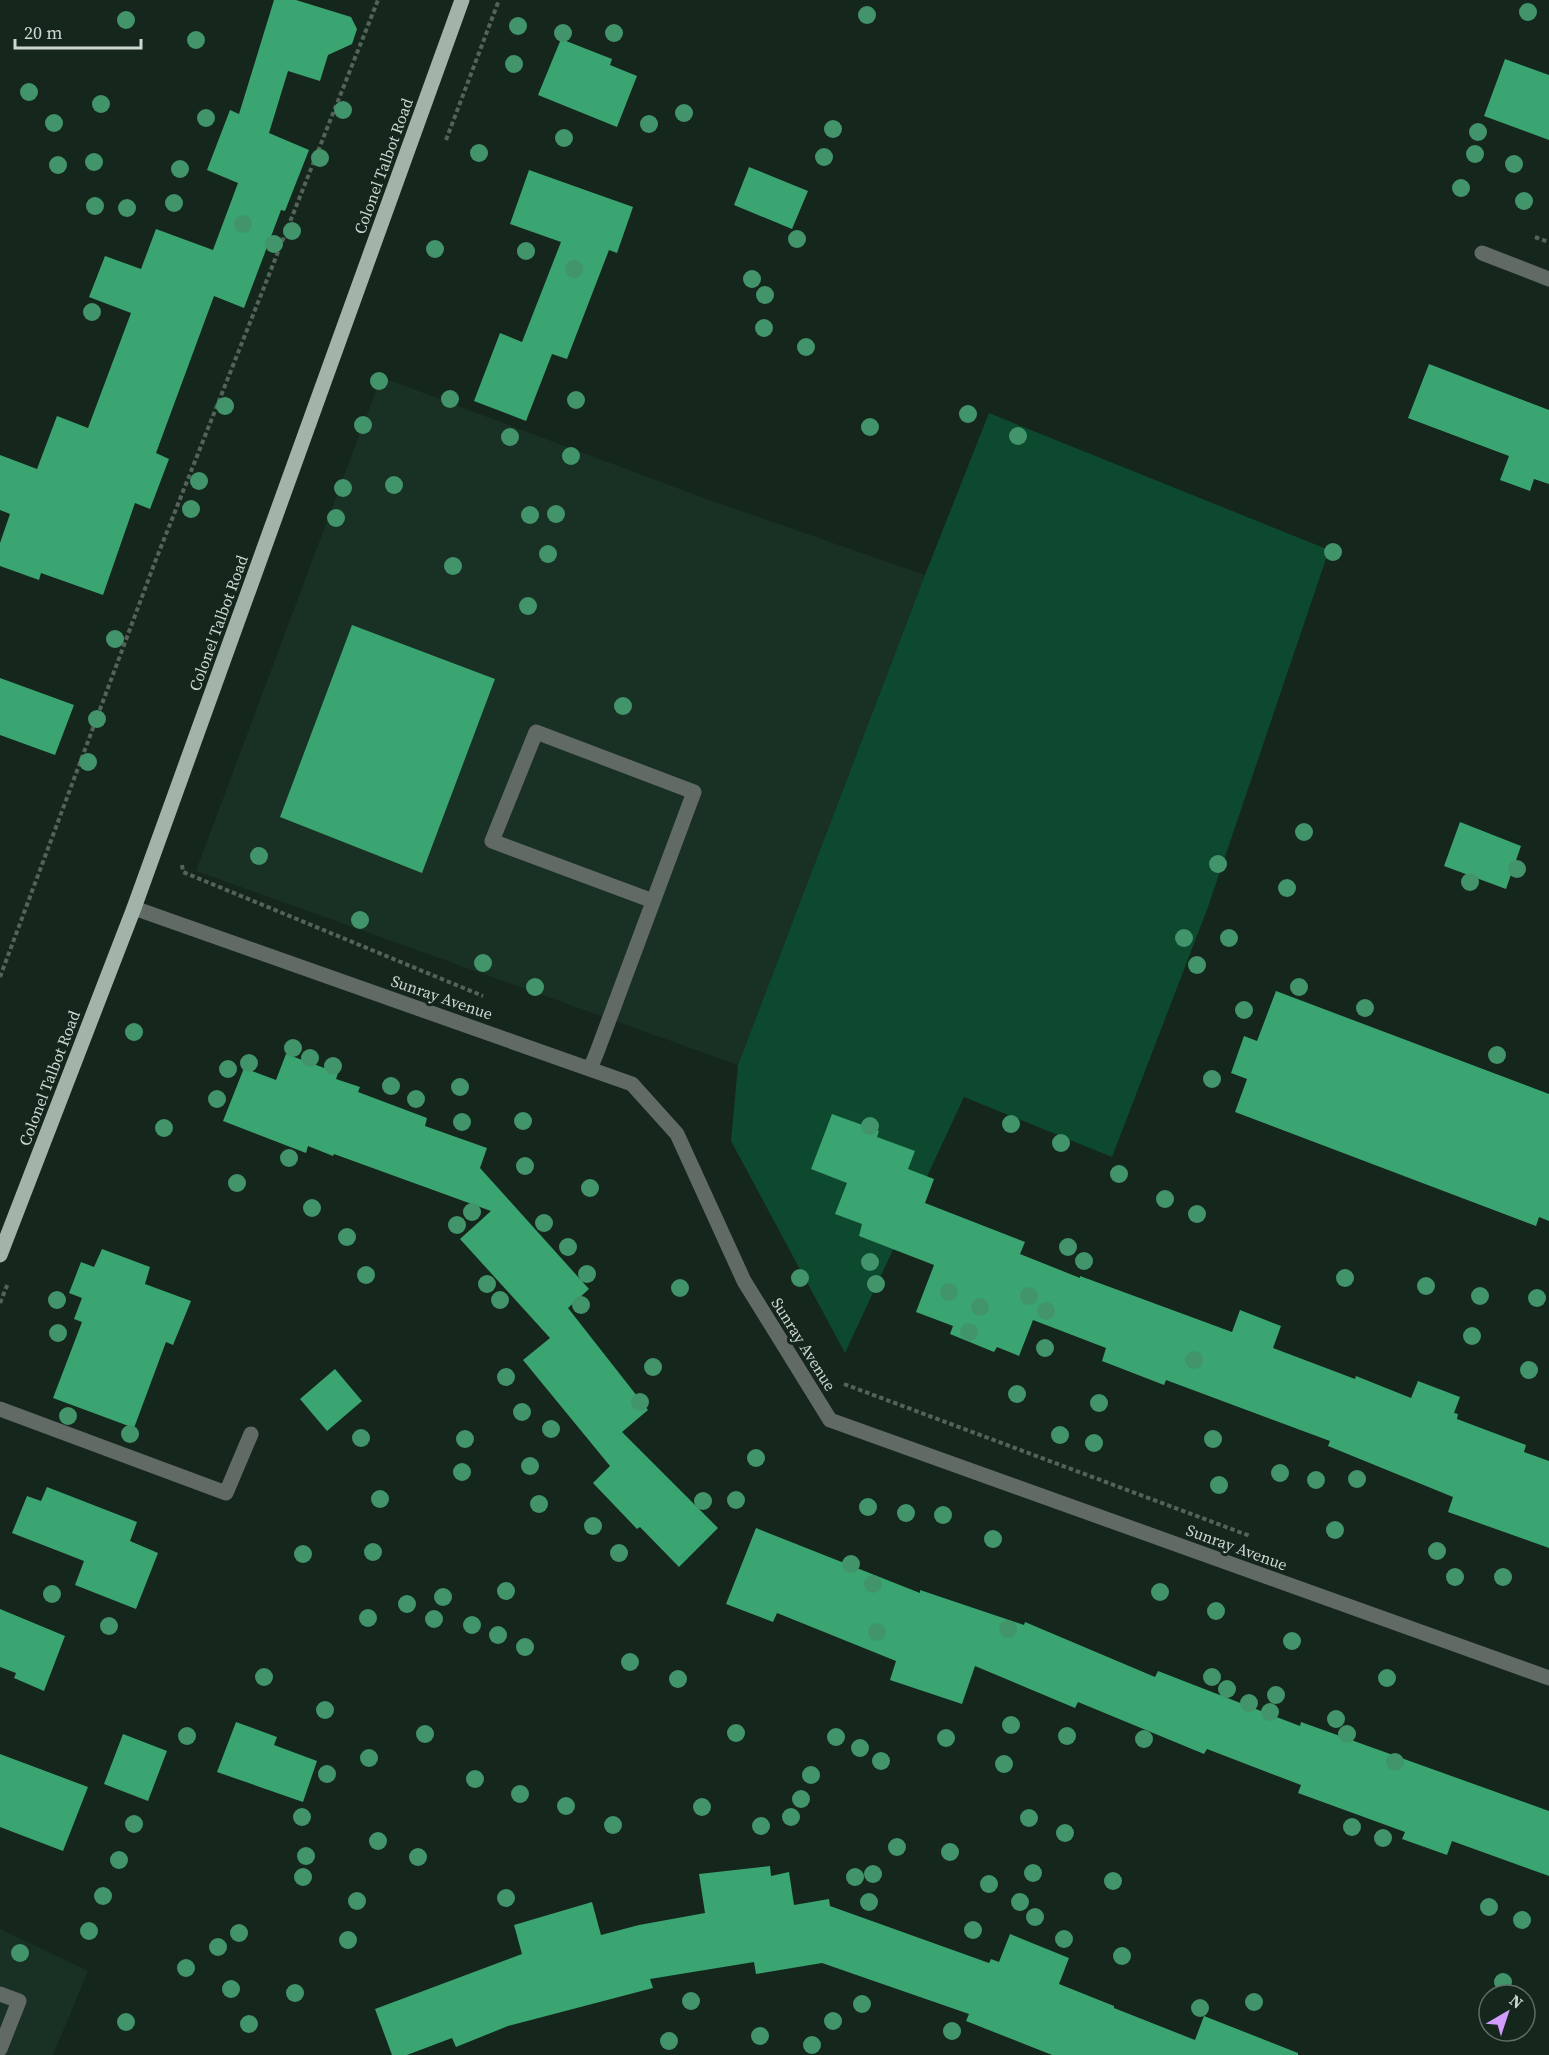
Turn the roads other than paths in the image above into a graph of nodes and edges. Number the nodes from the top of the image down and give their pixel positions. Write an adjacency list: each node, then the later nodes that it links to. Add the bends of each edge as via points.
1 (462, 0): 5 (main road, Colonel Talbot Road)
2 (1482, 253): 3 (street)
3 (1549, 279)
4 (653, 901): 4 (street, via 694,792 536,732 492,841); 6 (street)
5 (134, 908): 6 (street, Sunray Avenue); 7 (main road, Colonel Talbot Road)
6 (590, 1069): 10 (street, Sunray Avenue, via 632,1084 677,1134 744,1281 830,1420)
7 (0, 1256)
8 (0, 1409): 9 (street, via 226,1492)
9 (251, 1434)
10 (1549, 1678)
11 (0, 1994): 12 (street, via 19,2001)
12 (0, 2049)

